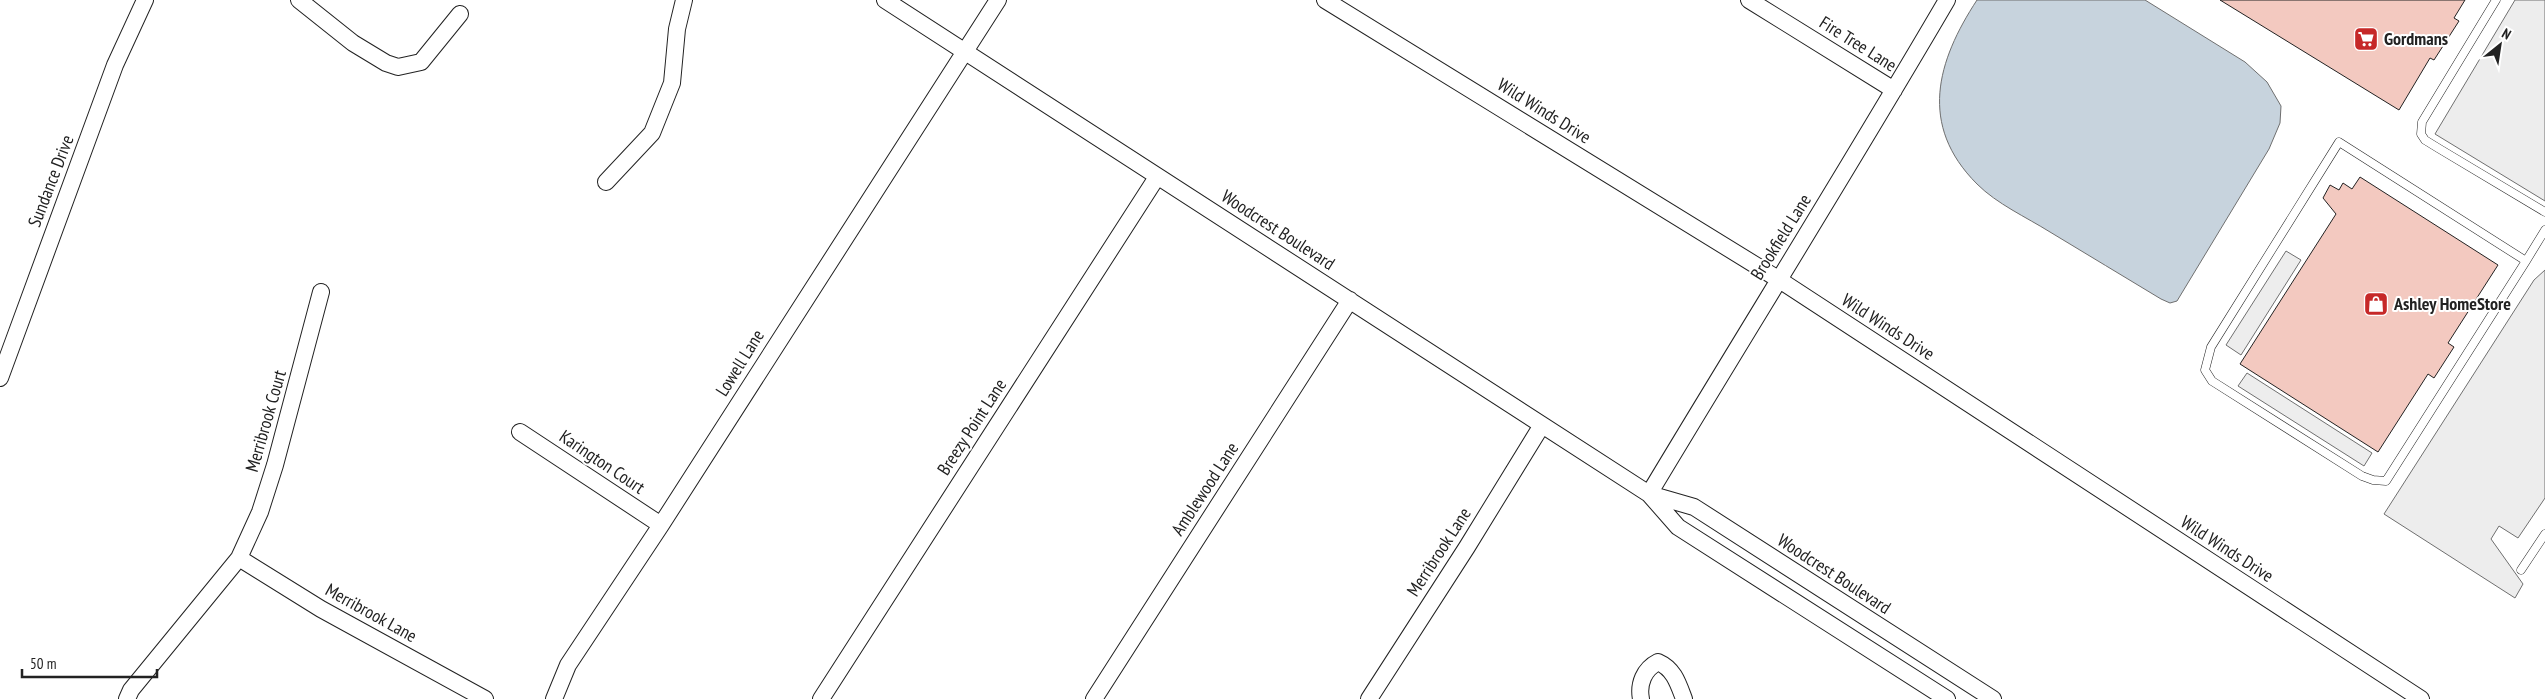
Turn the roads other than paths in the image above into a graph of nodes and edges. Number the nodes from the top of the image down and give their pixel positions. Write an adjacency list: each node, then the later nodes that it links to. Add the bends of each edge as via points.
1 (145, 0): 21 (street, Sundance Drive, via 115,65)
2 (299, 0): 10 (street, via 354,43 398,67 421,62)
3 (684, 0): 14 (street, via 677,29 672,83 652,133)
4 (885, 0): 11 (street, Woodcrest Boulevard)
5 (998, 0): 11 (street, Lowell Lane)
6 (1326, 0): 18 (street, Wild Winds Drive)
7 (1749, 0): 12 (street, Fire Tree Lane)
8 (1946, 0): 12 (street, Brookfield Lane)
9 (2496, 0): 15 (lane, via 2422,122 2421,134 2438,148)
10 (460, 14)
11 (965, 52): 13 (street, Woodcrest Boulevard); 25 (street, Lowell Lane)
12 (1894, 90): 18 (street, Brookfield Lane)
13 (1157, 177): 20 (street, Woodcrest Boulevard); 32 (street, Breezy Point Lane)
14 (606, 182)
15 (2545, 212)
16 (2545, 230): 17 (lane)
17 (2526, 261): 17 (lane, via 2386,480 2362,476 2212,381 2205,370 2211,347 2339,142)
18 (1778, 279): 24 (street, Brookfield Lane); 39 (street, Wild Winds Drive)
19 (321, 292): 27 (street, Merribrook Court, via 275,466 260,512)
20 (1350, 300): 22 (street, Woodcrest Boulevard); 33 (street, Amblewood Lane)
21 (0, 378)
22 (1542, 425): 24 (street, Woodcrest Boulevard); 34 (street, Merribrook Lane)
23 (520, 432): 25 (street, Karington Court)
24 (1649, 494): 37 (street, Woodcrest Boulevard, via 1678,526); 38 (street, Woodcrest Boulevard, via 1694,507)
25 (661, 525): 31 (street, Lowell Lane, via 568,665)
26 (2545, 534): 28 (lane)
27 (239, 558): 29 (street, Merribrook Court); 30 (street, Merribrook Lane, via 321,609)
28 (2521, 570)
29 (127, 699)
30 (485, 699)
31 (554, 699)
32 (821, 699)
33 (1094, 699)
34 (1369, 699)
35 (1641, 699): 36 (street, via 1644,676 1649,666 1658,662 1677,679)
36 (1684, 699)
37 (1947, 699)
38 (1993, 699)
39 (2421, 699)

